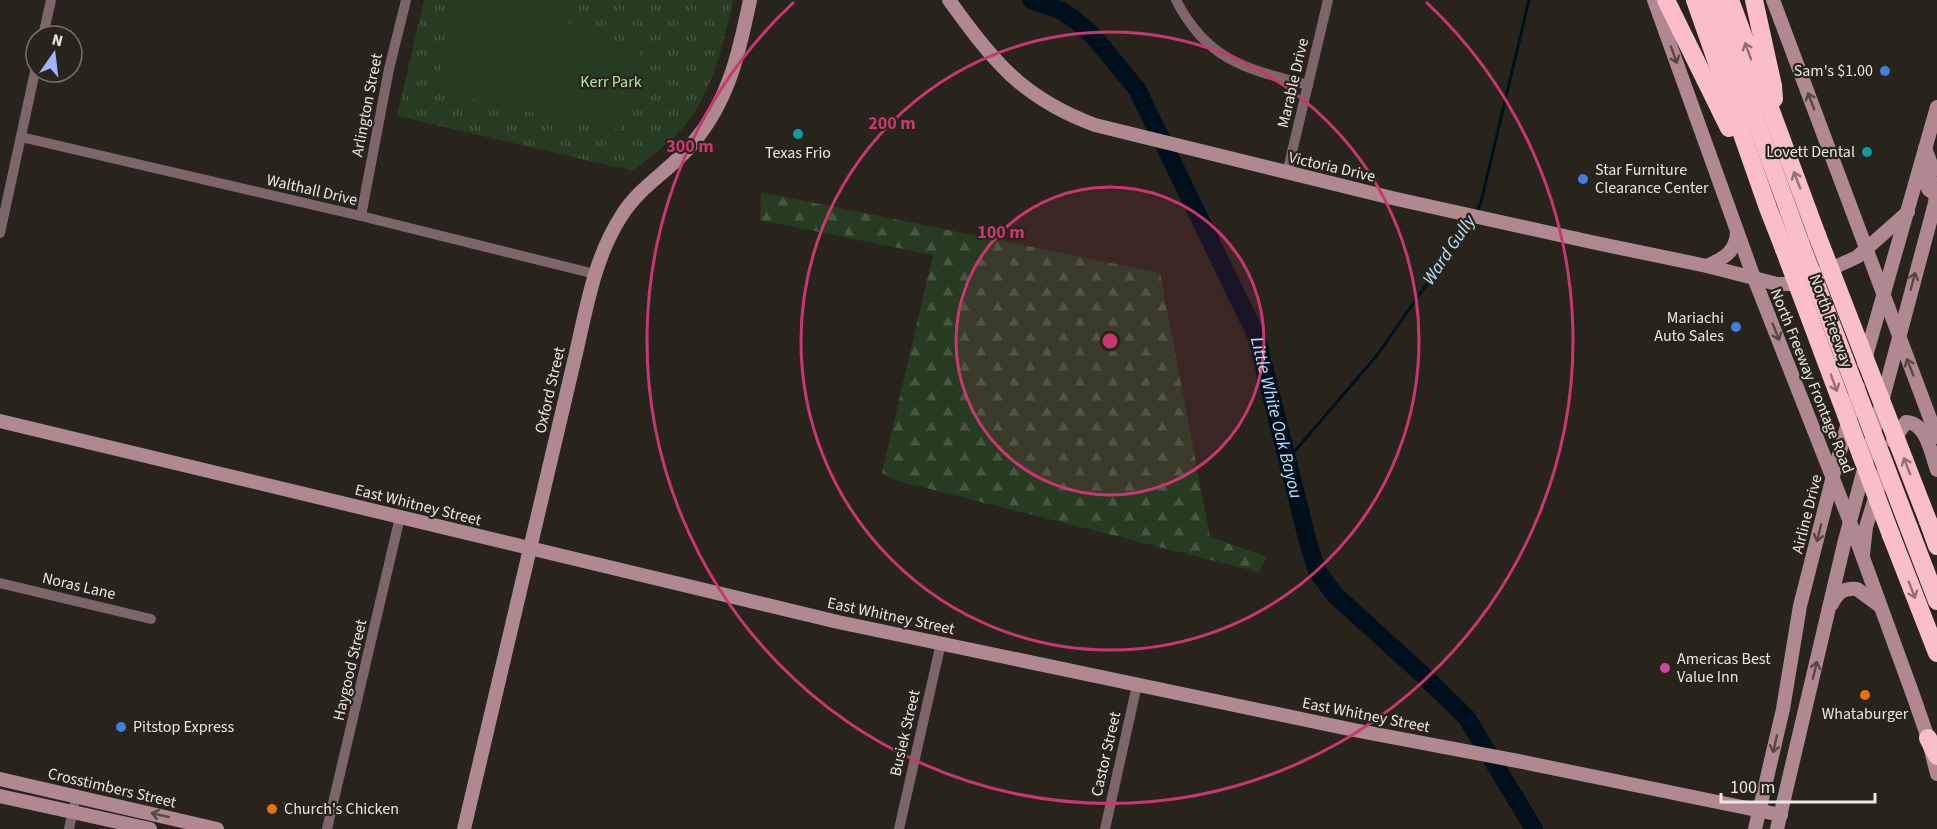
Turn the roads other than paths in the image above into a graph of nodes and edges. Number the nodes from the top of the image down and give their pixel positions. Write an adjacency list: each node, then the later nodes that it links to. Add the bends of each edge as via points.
1 (51, 0): 14 (street)
2 (406, 0): 25 (street, Arlington Street)
3 (750, 0): 33 (street, Oxford Street, via 737,61 715,112 693,144 623,212 604,245)
4 (950, 0): 21 (street, Victoria Drive, via 991,57 1035,95 1066,115)
5 (1176, 0): 16 (street, via 1184,16 1213,49 1253,70)
6 (1328, 0): 16 (street, Marable Drive)
7 (1654, 0): 28 (street, North Freeway Frontage Road, one-way to 28)
8 (1666, 0): 23 (highway)
9 (1695, 0): 23 (highway, North Freeway)
10 (1712, 0): 30 (highway, North Freeway)
11 (1730, 0): 18 (highway, North Freeway, one-way to 11)
12 (1754, 0): 18 (highway, via 1773,86)
13 (1773, 0): 26 (street, one-way to 13)
14 (46, 24)
15 (32, 84): 19 (street)
16 (1308, 85): 21 (street, Marable Drive)
17 (1937, 107): 20 (street, Airline Drive)
18 (1776, 125): 30 (highway, North Freeway, one-way to 18)
19 (21, 137): 25 (street, Walthall Drive); 29 (street)
20 (1925, 148): 22 (street, via 1932,167 1927,186); 24 (street, Airline Drive)
21 (1287, 173): 32 (street, Victoria Drive)
22 (1936, 191): 36 (street, one-way to 22)
23 (1767, 208): 30 (highway, North Freeway)
24 (1908, 212): 27 (street, Victoria Drive); 35 (street, Airline Drive)
25 (361, 216): 33 (street, Walthall Drive)
26 (1857, 223): 27 (street, via 1877,230); 31 (street)
27 (1894, 224): 31 (street, Victoria Drive)
28 (1737, 231): 32 (street, via 1736,244 1721,260); 34 (street, North Freeway Frontage Road)
29 (0, 233)
30 (1801, 242): 43 (highway, North Freeway, one-way to 30, bridge); 47 (highway, North Freeway, bridge); 52 (highway, North Freeway, one-way to 52, bridge, via 1891,535)
31 (1867, 249): 34 (street, Victoria Drive, via 1844,265 1791,284); 35 (street)
32 (1707, 266): 34 (street, Victoria Drive)
33 (595, 274): 44 (street, Oxford Street)
34 (1754, 278): 40 (street, North Freeway Frontage Road, one-way to 40)
35 (1884, 295): 36 (street); 40 (street, Airline Drive)
36 (1899, 338): 38 (street, one-way to 36); 42 (street)
37 (0, 421): 41 (street, East Whitney Street)
38 (1937, 437)
39 (1937, 470): 45 (street, via 1924,433 1906,422 1891,446 1866,527)
40 (1833, 476): 42 (street, North Freeway Frontage Road); 54 (street, Airline Drive, one-way to 54, via 1800,606)
41 (400, 517): 44 (street, East Whitney Street); 69 (street, Haygood Street)
42 (1850, 522): 45 (street, North Freeway Frontage Road); 49 (street)
43 (1937, 546)
44 (529, 549): 51 (street, East Whitney Street); 70 (street, Oxford Street)
45 (1863, 558): 48 (street, North Freeway Frontage Road)
46 (0, 583): 50 (street, Noras Lane)
47 (1937, 601)
48 (1880, 606): 49 (street, via 1852,588 1838,593); 56 (street, North Freeway Frontage Road)
49 (1829, 608): 55 (street, one-way to 49)
50 (151, 619)
51 (941, 644): 53 (street, East Whitney Street); 71 (street, Busiek Street)
52 (1937, 653)
53 (1137, 685): 62 (street, East Whitney Street); 72 (street, Castor Street)
54 (1780, 720): 55 (street); 62 (street, Airline Drive, one-way to 62)
55 (1802, 726): 64 (street)
56 (1928, 738): 57 (highway); 58 (street, North Freeway Frontage Road)
57 (1937, 756)
58 (1937, 774)
59 (0, 779): 60 (street, Crosstimbers Street)
60 (77, 795): 63 (street); 65 (street, Crosstimbers Street, one-way to 60)
61 (0, 796): 63 (street, Crosstimbers Street)
62 (1759, 811): 64 (street, East Whitney Street); 73 (street, Airline Drive)
63 (73, 812): 66 (street); 67 (street, Crosstimbers Street)
64 (1780, 815): 74 (street)
65 (199, 827): 68 (street, Crosstimbers Street)
66 (69, 829)
67 (150, 829)
68 (217, 829)
69 (327, 829)
70 (464, 829)
71 (899, 829)
72 (1105, 829)
73 (1755, 829)
74 (1777, 829)

